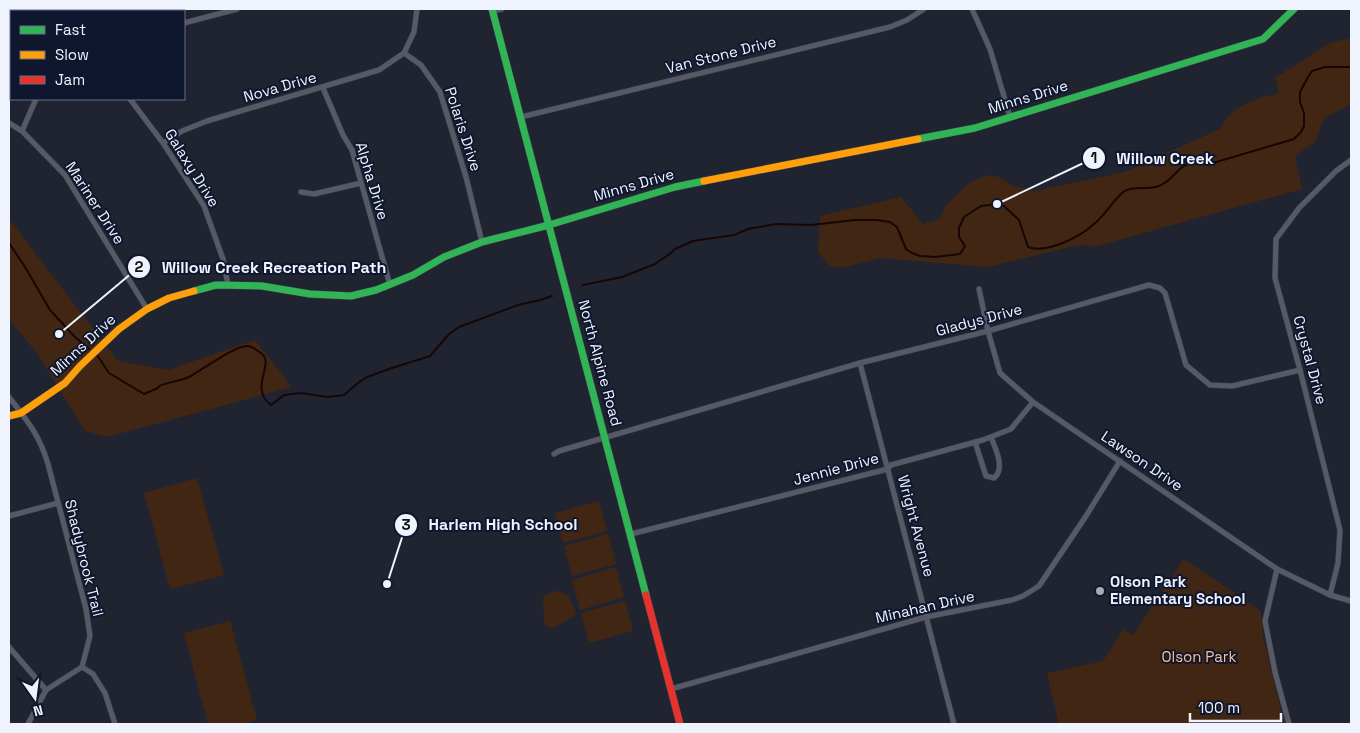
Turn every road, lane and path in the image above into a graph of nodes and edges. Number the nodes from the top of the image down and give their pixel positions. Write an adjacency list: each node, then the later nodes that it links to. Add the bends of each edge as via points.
1 (237, 9): 8 (street)
2 (417, 9): 9 (street, via 414,32)
3 (502, 9): 7 (street)
4 (924, 9): 14 (street, Van Stone Drive, via 890,27)
5 (972, 9): 13 (street, via 990,49)
6 (1294, 9): 13 (street, Minns Drive, via 1263,39)
7 (493, 10): 14 (street, North Alpine Road)
8 (185, 23)
9 (404, 53): 10 (street, Nova Drive, via 379,70); 22 (street, Polaris Drive, via 421,65 440,92)
10 (323, 88): 17 (street, Nova Drive, via 207,121 182,131); 19 (street, Alpha Drive, via 352,150)
11 (36, 100): 16 (street)
12 (131, 100): 17 (street, Galaxy Drive)
13 (1010, 117): 21 (street, Minns Drive, via 975,128 675,187)
14 (521, 118): 21 (street, North Alpine Road)
15 (9, 123): 16 (street, Mariner Drive)
16 (22, 131): 26 (street, Mariner Drive, via 65,175)
17 (163, 144): 23 (street, Galaxy Drive, via 204,206 223,259)
18 (1351, 160): 29 (street, Crystal Drive, via 1299,208 1276,239 1275,278)
19 (361, 182): 20 (street, via 314,194); 24 (street, Alpha Drive)
20 (301, 192)
21 (548, 225): 22 (street, Minns Drive); 35 (street, North Alpine Road)
22 (482, 242): 24 (street, Minns Drive, via 444,257)
23 (228, 285): 24 (street, Minns Drive, via 351,296); 26 (street, Minns Drive, via 216,285 169,298)
24 (390, 285)
25 (979, 289): 27 (street, Lawson Drive)
26 (147, 309): 32 (street, Minns Drive, via 100,346 65,383)
27 (988, 331): 28 (street, Gladys Drive); 29 (street, Gladys Drive, via 1149,285 1165,293 1186,365 1210,385 1232,386); 31 (street, Lawson Drive, via 1000,373)
28 (860, 363): 35 (street, Gladys Drive); 39 (street, Wright Avenue)
29 (1300, 370): 44 (street, Crystal Drive, via 1340,530 1338,563)
30 (9, 398): 32 (street, Shadybrook Trail)
31 (1033, 402): 34 (street, Jennie Drive, via 1010,429); 38 (street, Lawson Drive)
32 (20, 412): 33 (street, Minns Drive); 40 (street, Shadybrook Trail, via 43,446)
33 (9, 416)
34 (991, 437): 36 (street, Jennie Drive); 36 (street, via 1000,468 994,478 986,476)
35 (606, 438): 37 (street, Gladys Drive); 42 (street, North Alpine Road)
36 (975, 442): 39 (street, Jennie Drive, via 891,465)
37 (554, 454)
38 (1120, 461): 43 (street, Lawson Drive); 46 (street, Minahan Drive, via 1039,586 1012,600)
39 (888, 469): 42 (street, Jennie Drive); 46 (street, Wright Avenue)
40 (58, 503): 41 (street); 48 (street, Shadybrook Trail, via 90,636)
41 (9, 516)
42 (631, 534): 49 (street, North Alpine Road)
43 (1277, 569): 44 (street, Lawson Drive); 55 (street, via 1265,621)
44 (1330, 595): 45 (street, Lawson Drive)
45 (1351, 600)
46 (926, 617): 49 (street, Minahan Drive); 54 (street, Wright Avenue)
47 (9, 647): 50 (street)
48 (82, 667): 50 (street); 52 (street, via 93,674)
49 (671, 689): 53 (street, North Alpine Road)
50 (46, 690): 51 (street)
51 (28, 724)
52 (115, 724)
53 (680, 724)
54 (954, 724)
55 (1289, 724)

